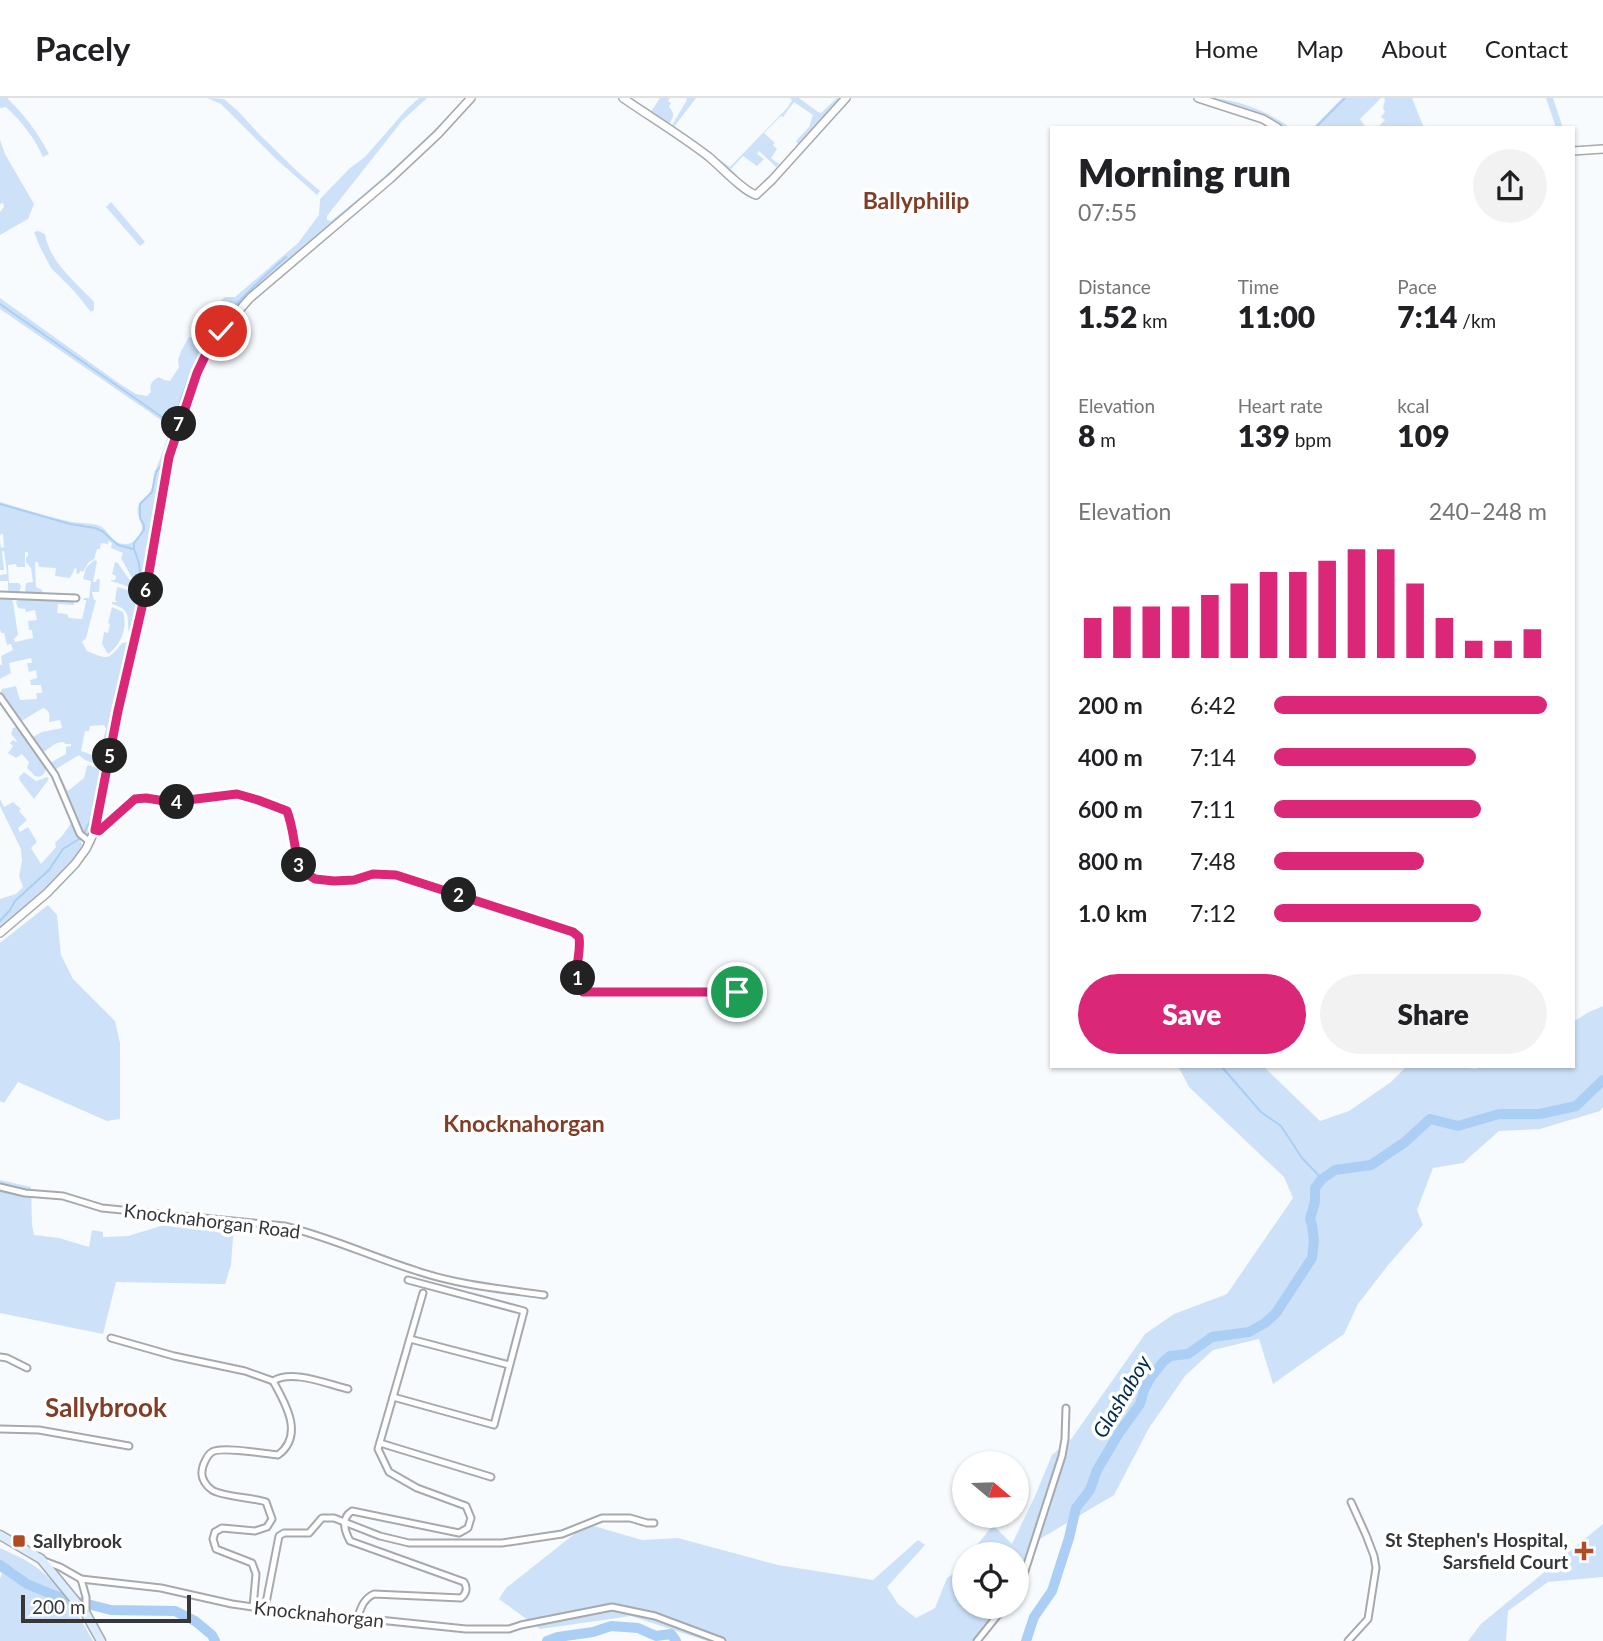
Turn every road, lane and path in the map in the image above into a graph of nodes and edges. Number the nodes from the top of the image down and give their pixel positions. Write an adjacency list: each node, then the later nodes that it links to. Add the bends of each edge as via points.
1 (471, 98): 11 (street, via 390,179 250,298 206,354 169,457)
2 (623, 98): 3 (street, via 700,150 754,195)
3 (846, 98)
4 (1198, 98): 5 (street)
5 (1275, 126)
6 (1603, 149): 7 (street)
7 (1575, 151)
8 (0, 595): 9 (street)
9 (76, 598)
10 (0, 698): 12 (street, via 55,775 80,834)
11 (95, 830): 12 (street); 14 (street, via 135,799 171,802 237,794 287,811 300,869 315,879 396,875 573,932 579,937 576,970 583,992)
12 (90, 842): 13 (street, via 52,888)
13 (0, 933)
14 (737, 992)
15 (0, 1187): 18 (street, Knocknahorgan Road, via 64,1196 103,1208 284,1226 418,1272)
16 (408, 1280): 22 (street, via 524,1311)
17 (423, 1293): 20 (street)
18 (544, 1296)
19 (111, 1338): 24 (street)
20 (410, 1339): 22 (street); 26 (street)
21 (0, 1357): 23 (street)
22 (509, 1365): 26 (street, via 494,1425)
23 (27, 1368)
24 (273, 1381): 25 (street, via 296,1376); 39 (street, via 291,1422 286,1449 278,1455 212,1452 201,1473 211,1489 256,1499 270,1510 267,1527 255,1531 222,1528 213,1539 216,1549 252,1563 256,1574)
25 (348, 1389)
26 (393, 1397): 29 (street)
27 (1066, 1408): 36 (street, via 1062,1456)
28 (0, 1429): 30 (street, via 38,1430)
29 (380, 1443): 31 (street); 33 (street, via 378,1449 389,1472 416,1488 466,1506 471,1518 468,1528 459,1533 352,1511)
30 (129, 1446)
31 (491, 1477)
32 (1350, 1502): 47 (street, via 1376,1568 1368,1619)
33 (344, 1521): 34 (street, via 410,1543 502,1543 562,1534 602,1518); 40 (street, via 322,1518 309,1534 279,1536); 42 (street, via 350,1541 466,1585 461,1598 374,1594 363,1603)
34 (654, 1523)
35 (0, 1535): 37 (main road)
36 (1029, 1558)
37 (41, 1559): 38 (street, Knocknahorgan); 41 (main road)
38 (81, 1579): 39 (street, Knocknahorgan, via 161,1588); 41 (street)
39 (253, 1607): 40 (street, Knocknahorgan)
40 (265, 1608): 42 (street, Knocknahorgan)
41 (86, 1614): 44 (main road)
42 (357, 1619): 45 (street, Knocknahorgan, via 509,1629 612,1607 655,1616)
43 (995, 1619): 46 (street)
44 (101, 1641)
45 (722, 1641)
46 (977, 1641)
47 (1348, 1641)

